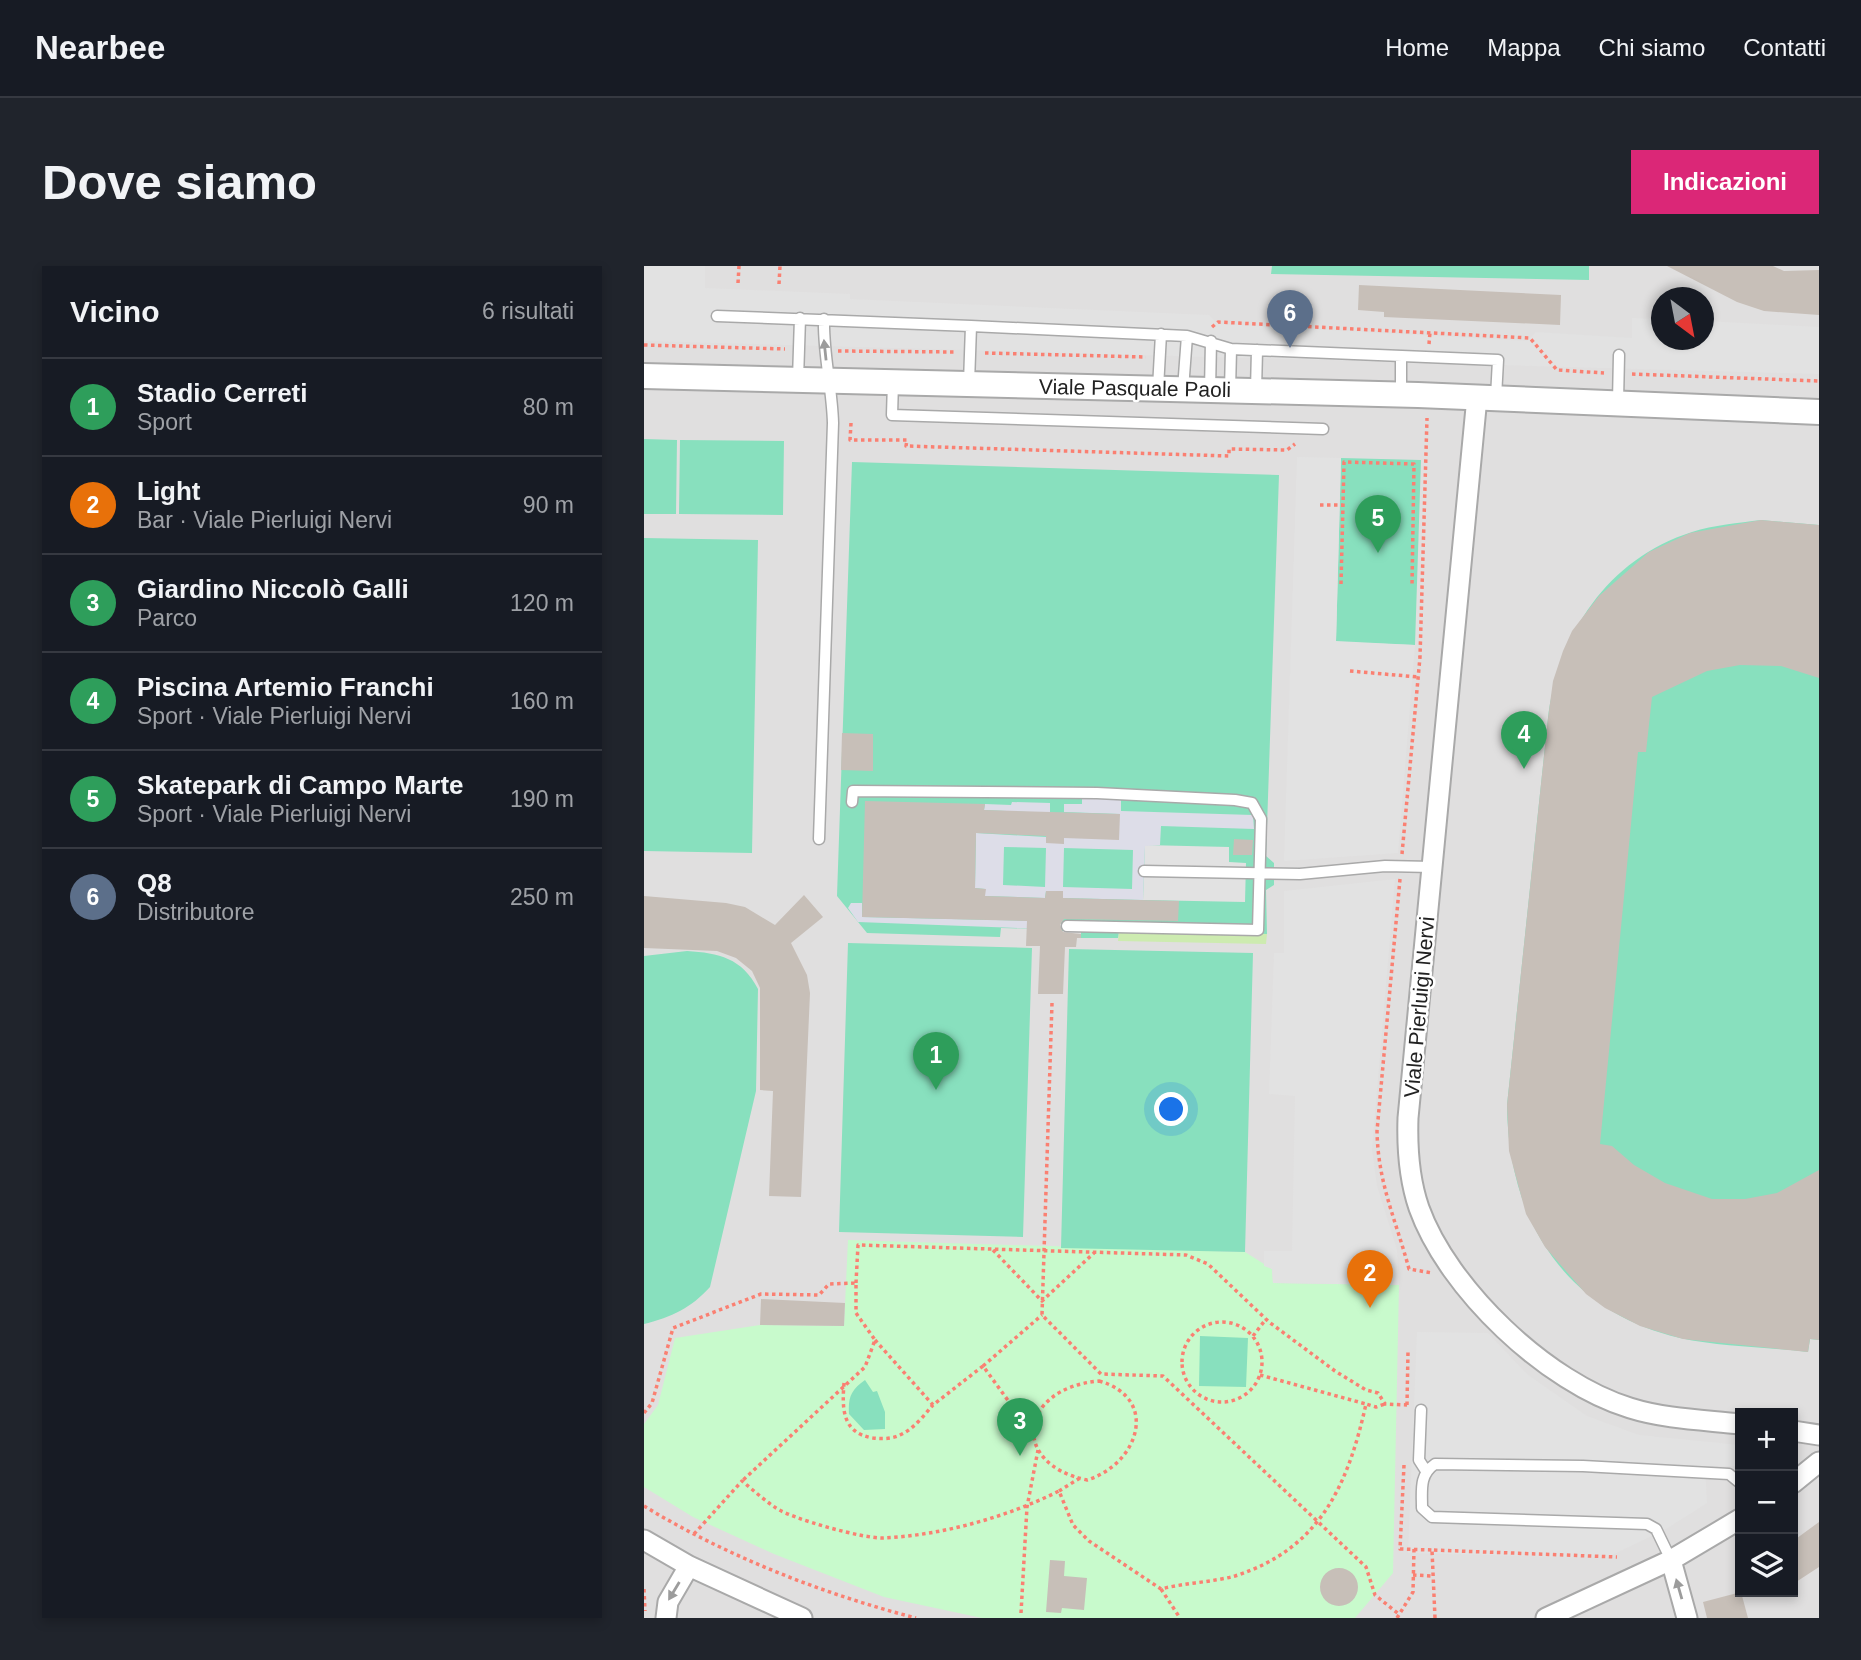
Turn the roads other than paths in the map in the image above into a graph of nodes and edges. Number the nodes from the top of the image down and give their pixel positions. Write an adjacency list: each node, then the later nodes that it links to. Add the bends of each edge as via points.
1 (717, 316): 2 (lane)
2 (800, 318): 3 (lane); 13 (lane)
3 (824, 319): 4 (lane); 14 (lane, via 823,351)
4 (971, 326): 5 (lane); 16 (lane)
5 (1161, 334): 6 (lane); 17 (lane)
6 (1187, 335): 7 (lane); 18 (lane)
7 (1211, 341): 8 (lane); 19 (lane)
8 (1231, 349): 9 (lane); 19 (lane)
9 (1257, 350): 11 (lane); 20 (lane)
10 (1619, 355): 23 (lane)
11 (1401, 356): 21 (lane); 22 (lane, via 1499,360)
12 (644, 376): 13 (street, Viale Pasquale Paoli)
13 (798, 379): 14 (street, Viale Pasquale Paoli)
14 (830, 380): 15 (street, Viale Pasquale Paoli); 27 (lane, via 833,423)
15 (893, 382): 16 (street, Viale Pasquale Paoli); 25 (lane, via 892,415)
16 (969, 383): 17 (street, Viale Pasquale Paoli)
17 (1158, 388): 18 (street, Viale Pasquale Paoli)
18 (1183, 389): 19 (street, Viale Pasquale Paoli)
19 (1220, 390): 20 (street, Viale Pasquale Paoli)
20 (1255, 391): 21 (street, Viale Pasquale Paoli)
21 (1401, 394): 22 (street, Viale Pasquale Paoli)
22 (1487, 397): 23 (street, Viale Pasquale Paoli); 28 (street, Viale Pierluigi Nervi)
23 (1622, 401): 24 (street, Viale Pasquale Paoli)
24 (1819, 412)
25 (1323, 429)
26 (852, 802): 30 (lane, via 853,791 1097,793 1243,801 1252,803 1261,820)
27 (819, 839)
28 (1432, 867): 30 (lane); 33 (street, Viale Pierluigi Nervi, via 1408,1146 1418,1205 1439,1249 1503,1325 1563,1376 1629,1408)
29 (1144, 871): 30 (lane)
30 (1260, 873): 31 (lane, via 1258,930)
31 (1067, 926)
32 (1421, 1410): 37 (lane, via 1419,1460)
33 (1735, 1423)
34 (1798, 1432): 35 (street)
35 (1819, 1435)
36 (1819, 1462): 39 (street)
37 (1426, 1471): 38 (lane, via 1435,1464 1583,1466 1729,1474); 42 (lane, via 1422,1508 1432,1517 1647,1524 1656,1529)
38 (1735, 1479)
39 (1798, 1479)
40 (1735, 1522): 42 (street)
41 (644, 1540): 43 (street)
42 (1671, 1560): 46 (street); 47 (street, one-way to 42)
43 (689, 1566): 44 (street, one-way to 44, via 668,1602); 45 (street)
44 (666, 1618)
45 (802, 1618)
46 (1546, 1618)
47 (1687, 1618)

